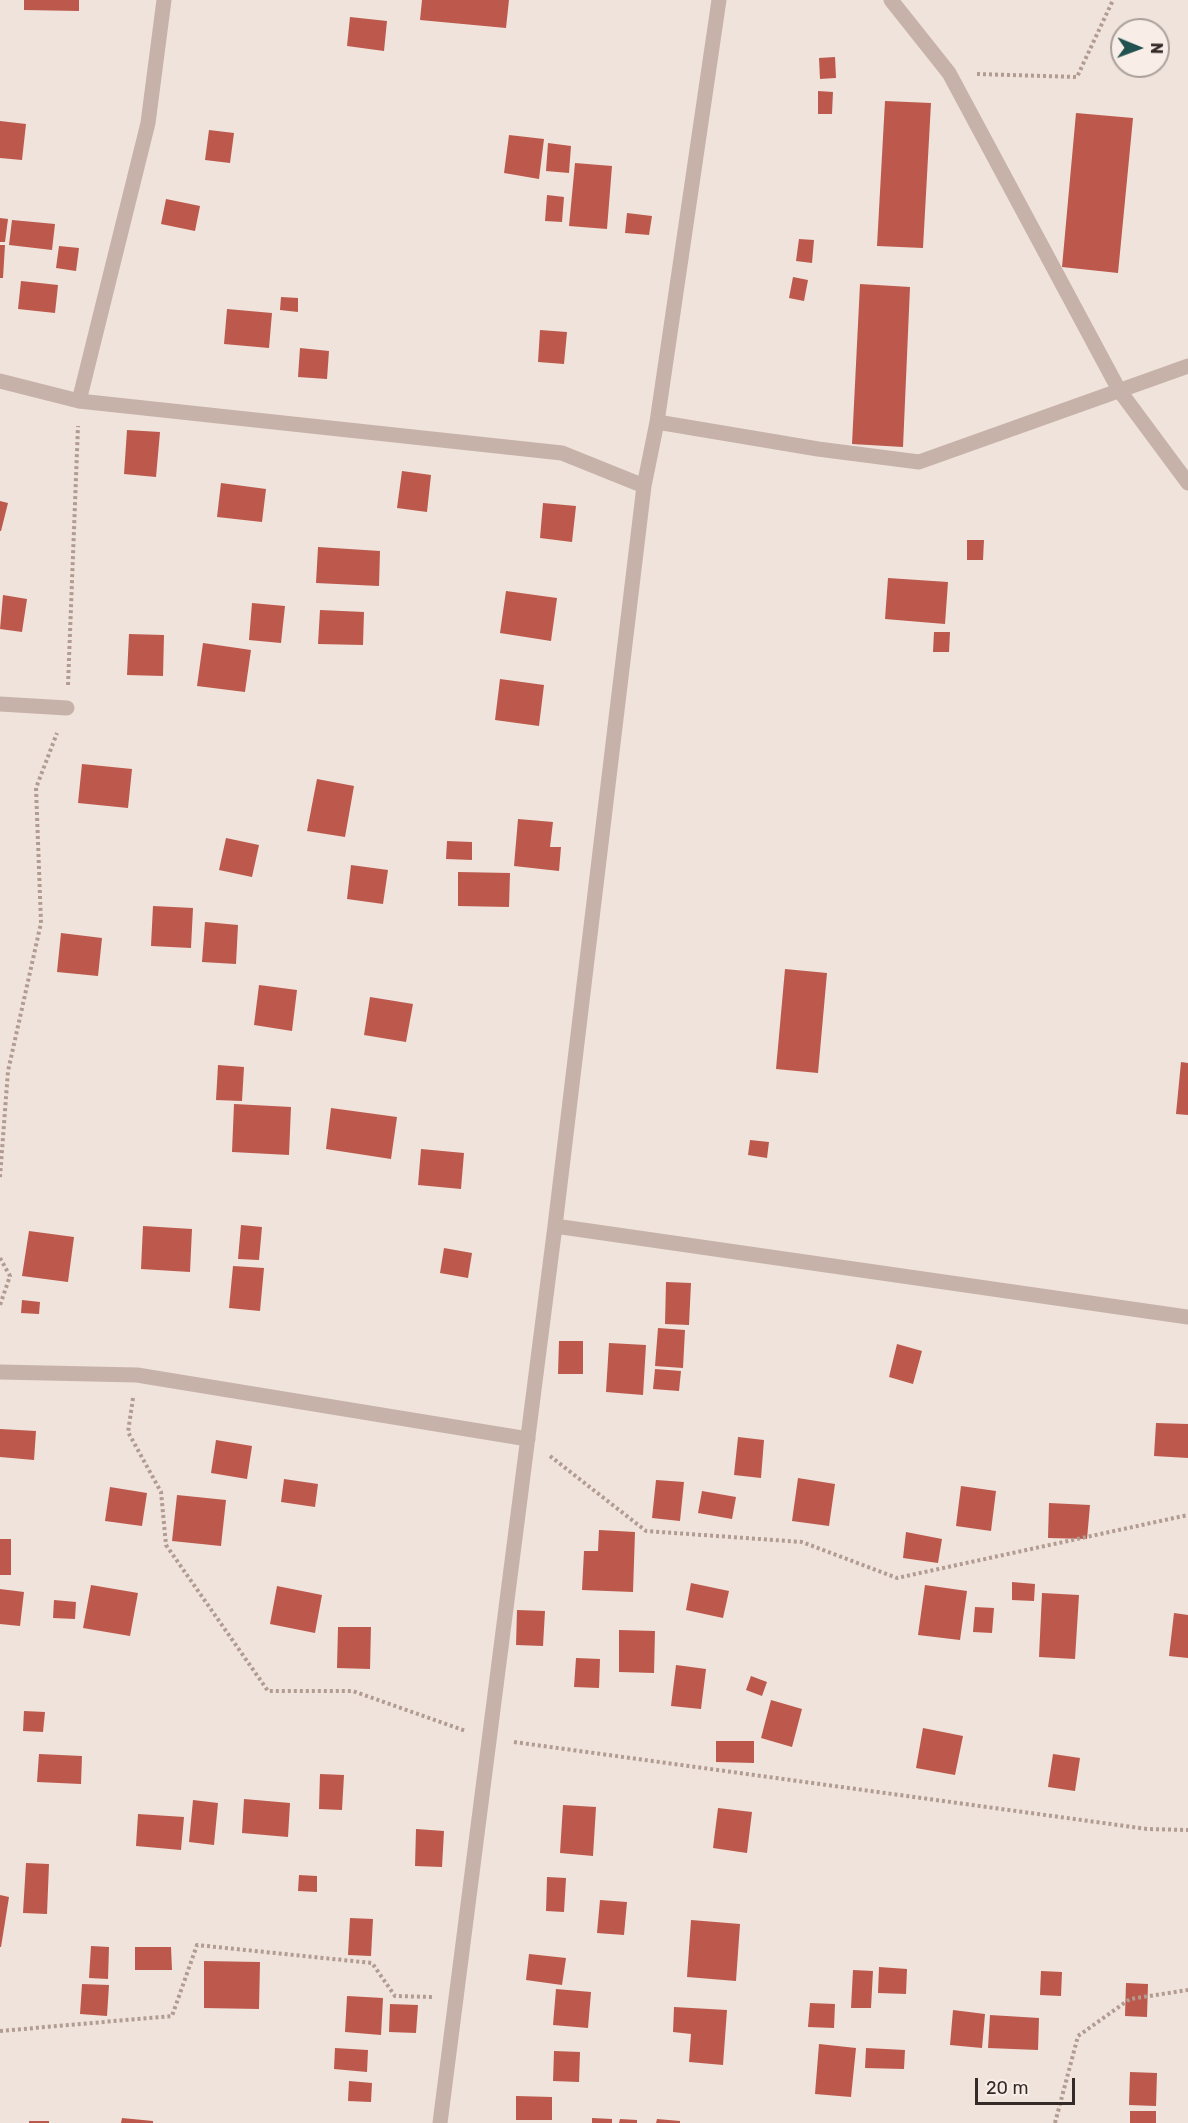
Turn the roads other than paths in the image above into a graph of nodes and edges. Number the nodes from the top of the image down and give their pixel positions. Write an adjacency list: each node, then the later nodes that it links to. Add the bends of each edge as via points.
1 (164, 0): 7 (street, via 148,123)
2 (719, 0): 8 (street)
3 (891, 0): 6 (street, via 949,73)
4 (1188, 366): 6 (street)
5 (0, 381): 7 (street)
6 (1119, 390): 8 (street, via 919,462); 9 (street)
7 (79, 400): 10 (street, via 562,453)
8 (657, 422): 10 (street)
9 (1188, 483)
10 (644, 486): 13 (street)
11 (0, 704): 12 (street)
12 (67, 708)
13 (555, 1226): 14 (street); 16 (street)
14 (1188, 1317)
15 (0, 1372): 16 (street, via 136,1375)
16 (528, 1439): 17 (street)
17 (440, 2123)

